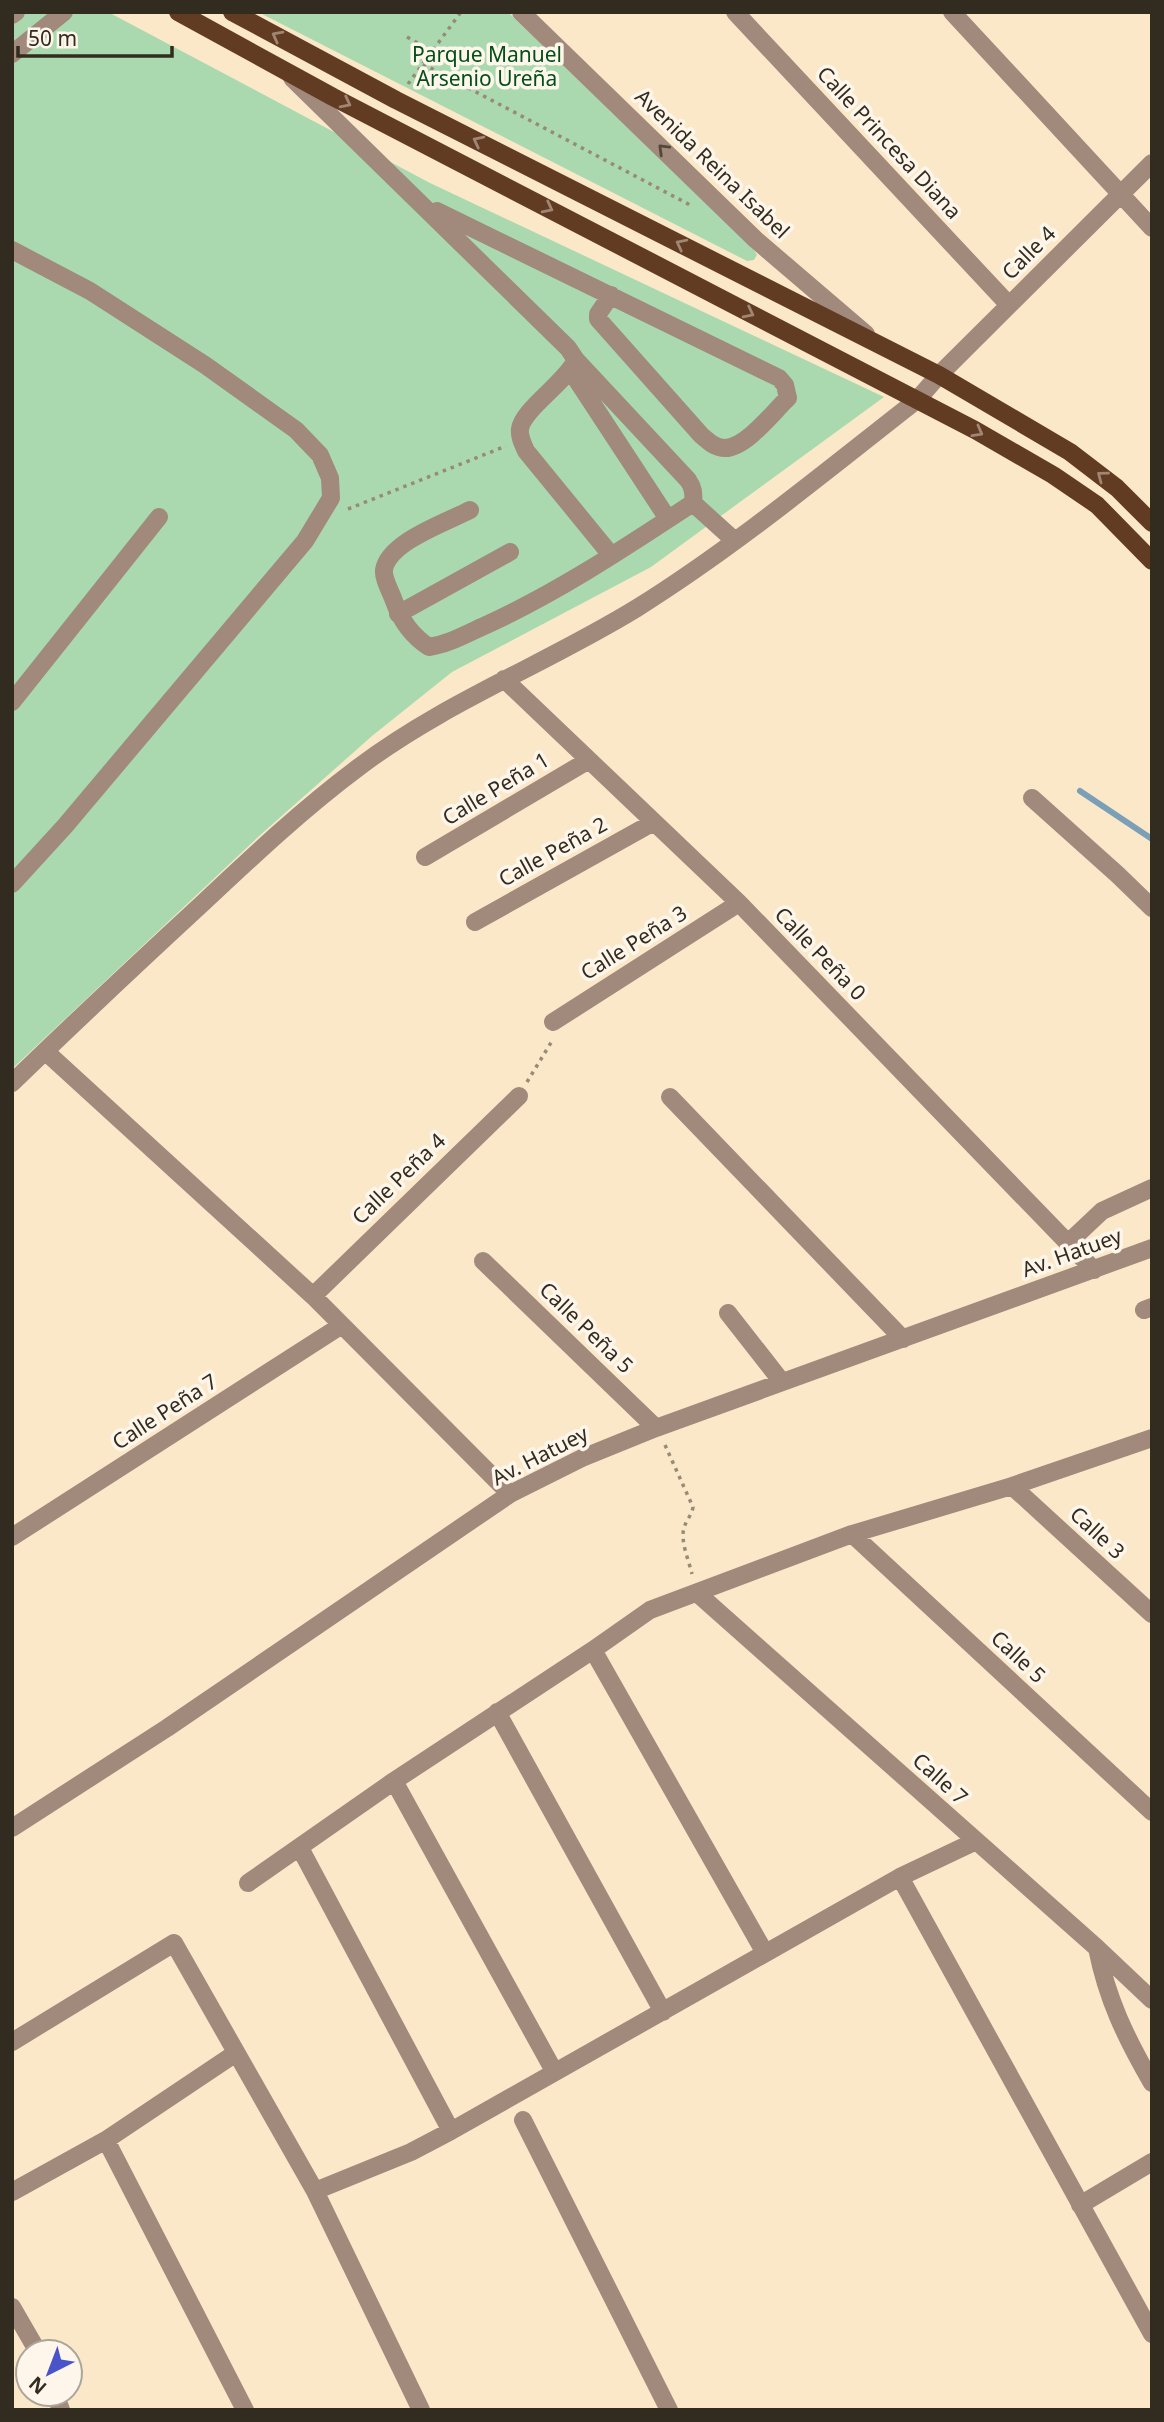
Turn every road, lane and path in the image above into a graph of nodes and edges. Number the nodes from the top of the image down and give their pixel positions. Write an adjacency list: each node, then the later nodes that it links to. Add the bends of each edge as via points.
1 (16, 12): 9 (street)
2 (64, 12): 12 (street)
3 (178, 12): 15 (main road)
4 (232, 12): 16 (main road, one-way to 4)
5 (461, 12): 11 (path)
6 (521, 12): 25 (street, Avenida Reina Isabel, one-way to 6, via 756,240)
7 (735, 12): 24 (street, Calle Princesa Diana)
8 (953, 12): 18 (street)
9 (12, 15)
10 (407, 37): 11 (path)
11 (432, 51): 13 (path); 14 (path)
12 (12, 54)
13 (446, 59)
14 (423, 64): 16 (path); 20 (path)
15 (282, 69): 19 (street); 28 (main road, one-way to 28)
16 (397, 100): 25 (main road, one-way to 16)
17 (1152, 163): 18 (street, Calle 4)
18 (1121, 194): 21 (street); 24 (street, Calle 4)
19 (422, 203): 23 (street); 26 (street, via 568,348)
20 (694, 207)
21 (1152, 228)
22 (12, 250): 34 (street, via 90,291 296,430 320,455 330,478 331,498)
23 (611, 295): 23 (street, via 779,378 788,398 740,445 713,445 598,319)
24 (1009, 305): 27 (street, Calle 4)
25 (877, 343): 27 (main road)
26 (574, 365): 29 (street, via 525,417); 30 (street, via 688,480); 33 (street)
27 (939, 375): 28 (street, Calle 4); 35 (main road, one-way to 27, via 1117,488 1070,452)
28 (917, 400): 36 (street, Calle 4); 39 (main road, one-way to 39, via 1053,475 1097,505)
29 (521, 440): 34 (path); 38 (street)
30 (693, 503): 33 (street); 36 (street)
31 (470, 510): 40 (street, via 401,545 388,557 384,573)
32 (159, 517): 42 (street)
33 (668, 519): 38 (street)
34 (318, 521): 47 (street, via 65,827)
35 (1152, 523)
36 (735, 541): 41 (street, Calle 4, via 574,646)
37 (510, 552): 40 (street)
38 (611, 555): 40 (street, via 520,610 444,645 429,647 416,639)
39 (1152, 561)
40 (398, 614)
41 (504, 679): 43 (street, Calle Peña 0); 52 (street, Calle 4, via 361,765 302,811)
42 (12, 702)
43 (589, 760): 45 (street, Calle Peña 0); 46 (street, Calle Peña 1)
44 (1032, 798): 49 (street)
45 (654, 822): 48 (street, Calle Peña 0); 50 (street, Calle Peña 2)
46 (425, 857)
47 (12, 884)
48 (739, 903): 51 (street, Calle Peña 3); 57 (street, Calle Peña 0)
49 (1152, 908)
50 (475, 922)
51 (553, 1022): 54 (path, via 556,1032)
52 (45, 1051): 53 (street, Calle 4); 61 (street)
53 (12, 1083)
54 (519, 1096): 61 (street, Calle Peña 4)
55 (670, 1097): 64 (street)
56 (1152, 1188): 57 (street, via 1102,1211)
57 (1068, 1243): 60 (street, Calle Peña 0)
58 (1152, 1248): 60 (street, Av. Hatuey)
59 (483, 1261): 66 (street, Calle Peña 5)
60 (1094, 1270): 64 (street, Av. Hatuey)
61 (313, 1296): 63 (street)
62 (728, 1313): 65 (street)
63 (342, 1325): 69 (street); 71 (street, Calle Peña 7)
64 (903, 1339): 65 (street, Av. Hatuey)
65 (782, 1382): 66 (street, Av. Hatuey)
66 (656, 1428): 69 (street, Av. Hatuey); 72 (path, via 693,1507 683,1535)
67 (1152, 1438): 68 (street)
68 (1012, 1486): 70 (street); 73 (street, Calle 3)
69 (510, 1494): 78 (street, Av. Hatuey)
70 (852, 1534): 72 (street); 77 (street, Calle 5)
71 (12, 1538)
72 (697, 1593): 74 (street, via 650,1610); 79 (street, Calle 7)
73 (1152, 1614)
74 (593, 1650): 75 (street); 84 (street)
75 (497, 1712): 76 (street); 86 (street)
76 (394, 1781): 80 (street); 89 (street)
77 (1152, 1812)
78 (12, 1828)
79 (976, 1841): 81 (street); 83 (street, Calle 7)
80 (300, 1848): 82 (street); 92 (street)
81 (900, 1877): 84 (street); 97 (street)
82 (248, 1883)
83 (1097, 1948): 85 (street, Calle 7); 90 (street, via 1104,1984 1129,2044)
84 (765, 1953): 86 (street)
85 (1152, 2000)
86 (663, 2012): 89 (street)
87 (12, 2042): 88 (street, via 174,1943)
88 (236, 2053): 93 (street); 95 (street)
89 (554, 2071): 92 (street)
90 (1152, 2083)
91 (523, 2120): 103 (street)
92 (451, 2131): 95 (street)
93 (106, 2140): 96 (street); 101 (street)
94 (1152, 2162): 97 (street)
95 (315, 2191): 102 (street)
96 (12, 2192)
97 (1080, 2205): 99 (street)
98 (12, 2306): 100 (street)
99 (1152, 2334)
100 (30, 2338)
101 (246, 2410)
102 (421, 2410)
103 (669, 2410)

